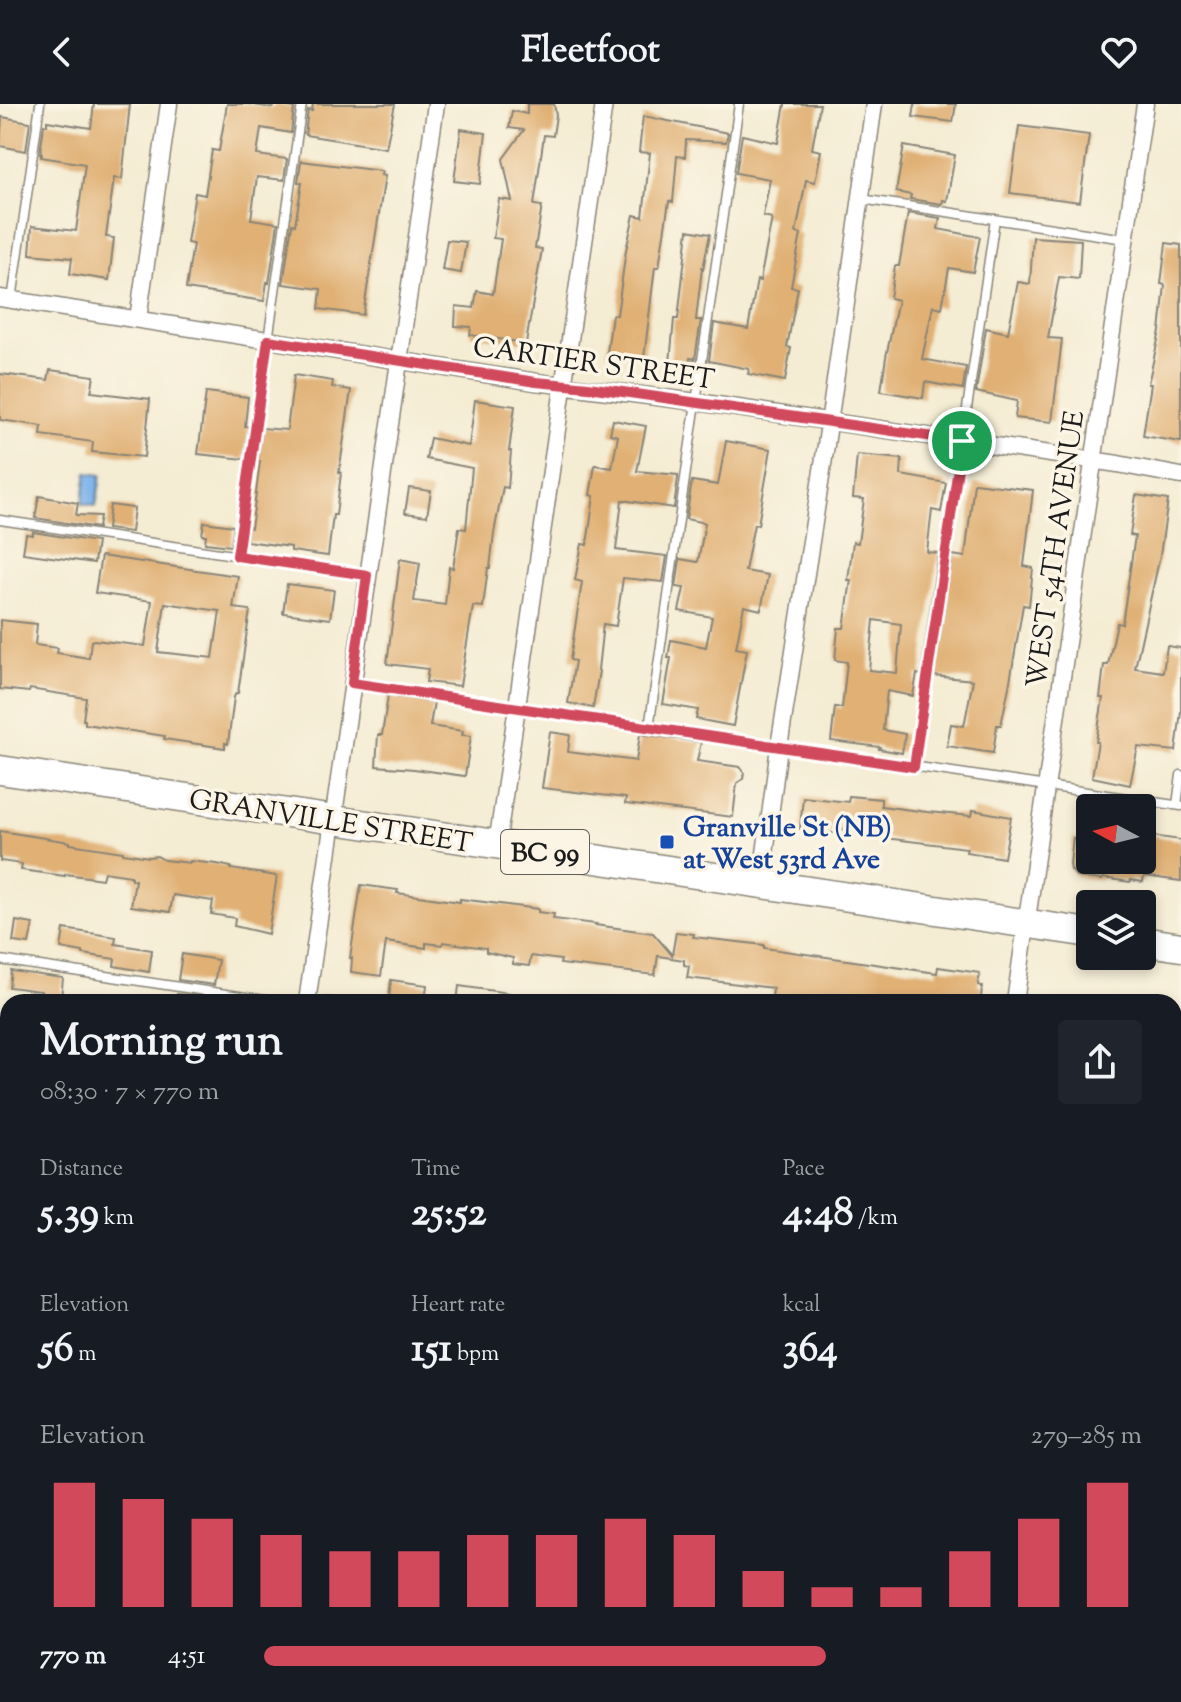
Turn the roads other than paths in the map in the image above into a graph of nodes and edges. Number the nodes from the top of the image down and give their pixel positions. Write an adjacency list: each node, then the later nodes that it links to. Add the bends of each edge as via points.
1 (40, 104): 12 (lane)
2 (169, 104): 13 (street)
3 (302, 104): 14 (lane)
4 (436, 104): 15 (street)
5 (604, 104): 16 (street)
6 (739, 104): 17 (lane)
7 (874, 104): 9 (street)
8 (1145, 104): 11 (street, WEST 54TH AVENUE)
9 (860, 199): 10 (lane); 18 (street)
10 (995, 219): 11 (lane); 19 (lane)
11 (1125, 239): 20 (street, WEST 54TH AVENUE)
12 (6, 299): 13 (street, CARTIER STREET)
13 (138, 319): 14 (street, CARTIER STREET)
14 (268, 340): 15 (street, CARTIER STREET); 23 (lane)
15 (398, 360): 16 (street, CARTIER STREET); 24 (street)
16 (564, 384): 17 (street, CARTIER STREET); 26 (street)
17 (697, 402): 18 (street, CARTIER STREET); 27 (lane)
18 (829, 422): 19 (street, CARTIER STREET); 28 (street)
19 (962, 441): 20 (street, CARTIER STREET); 29 (lane)
20 (1093, 460): 21 (street, CARTIER STREET); 32 (street, WEST 54TH AVENUE)
21 (1181, 476)
22 (0, 520): 23 (lane)
23 (237, 556): 24 (lane)
24 (367, 575): 25 (street)
25 (352, 683): 26 (lane); 34 (street)
26 (517, 708): 27 (lane); 35 (street)
27 (649, 728): 28 (lane)
28 (779, 747): 29 (lane); 36 (street)
29 (914, 767): 32 (lane)
30 (0, 770): 34 (highway, GRANVILLE STREET / BC 99)
31 (1181, 775): 33 (lane)
32 (1046, 786): 33 (lane); 37 (street, WEST 54TH AVENUE)
33 (1179, 805)
34 (332, 820): 35 (highway, GRANVILLE STREET / BC 99); 43 (street)
35 (497, 845): 36 (highway, GRANVILLE STREET / BC 99)
36 (761, 884): 37 (highway, GRANVILLE STREET / BC 99)
37 (1026, 924): 38 (highway, GRANVILLE STREET / BC 99); 44 (street, WEST 54TH AVENUE)
38 (1076, 931)
39 (1156, 943): 40 (highway)
40 (1181, 947)
41 (0, 960): 42 (lane)
42 (226, 994)
43 (308, 994)
44 (1016, 994)

